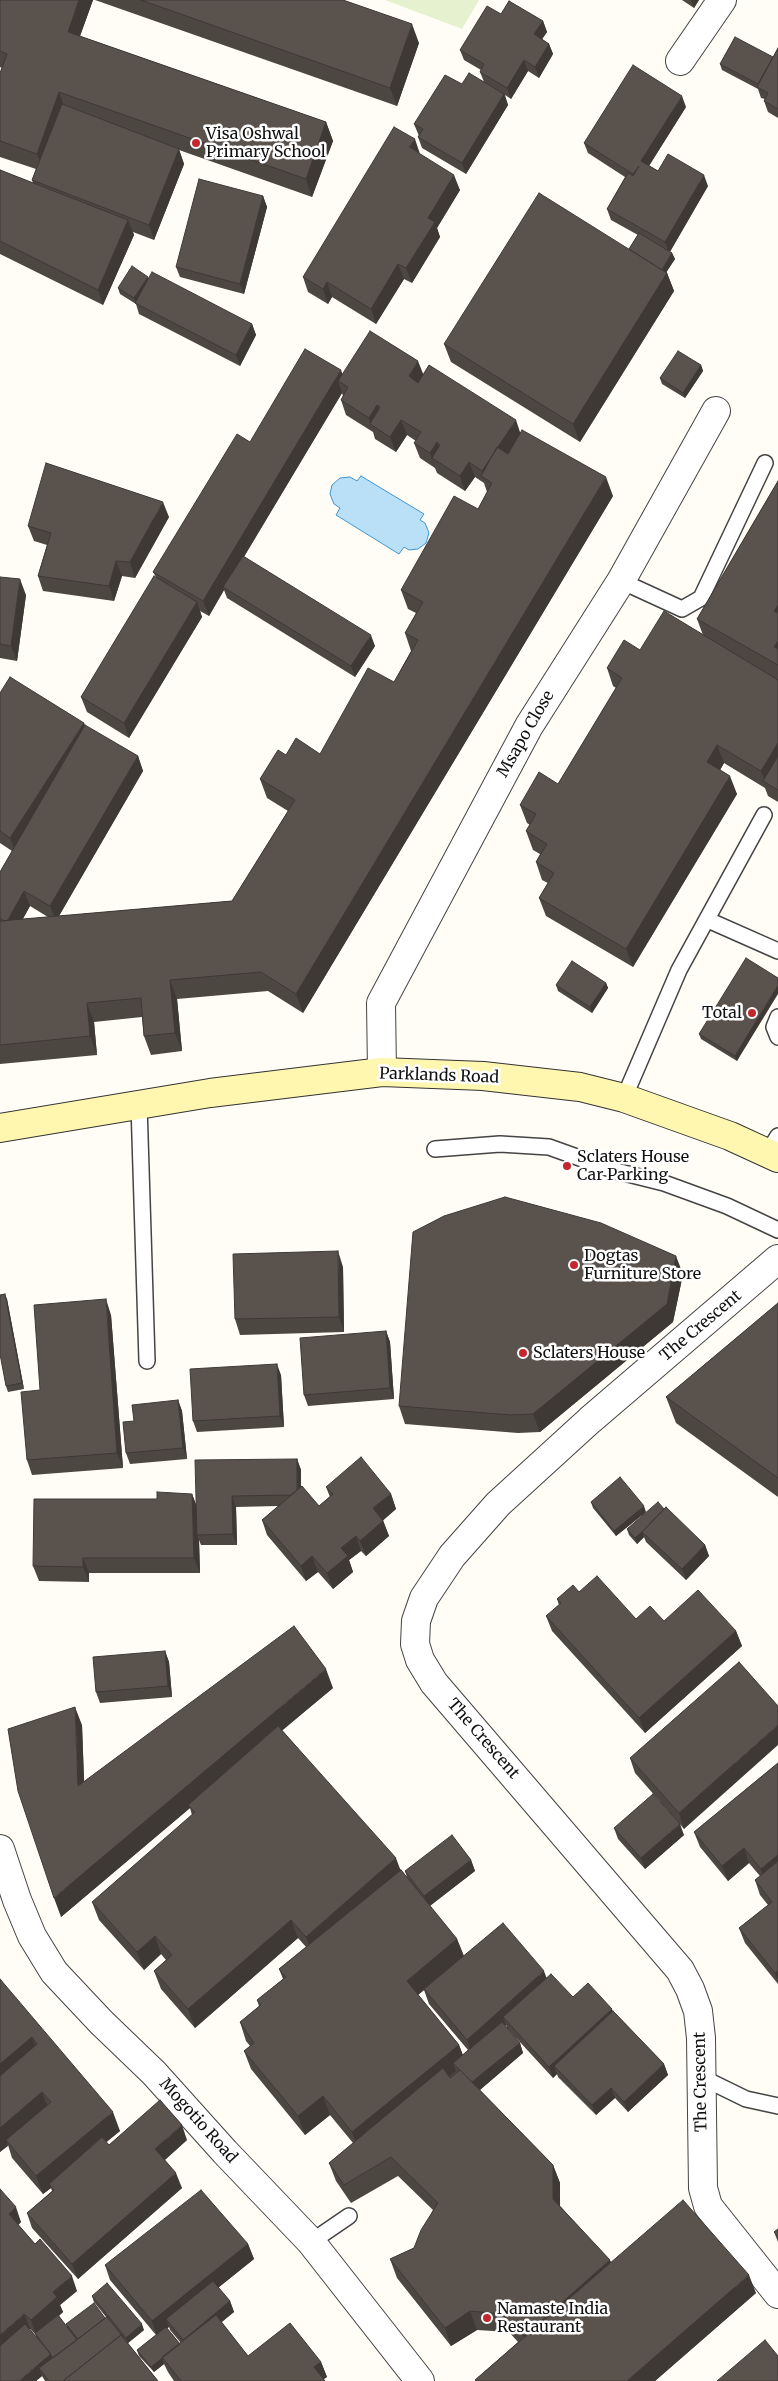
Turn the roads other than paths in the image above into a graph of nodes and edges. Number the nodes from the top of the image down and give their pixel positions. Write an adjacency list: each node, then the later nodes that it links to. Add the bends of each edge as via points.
1 (722, 0): 2 (street)
2 (680, 61)
3 (716, 411): 5 (street, Msapo Close)
4 (765, 463): 5 (lane, via 701,598 682,608)
5 (621, 581): 11 (street, Msapo Close, via 529,726 381,1004)
6 (764, 815): 7 (lane)
7 (708, 920): 8 (lane); 12 (lane, via 679,970)
8 (778, 951)
9 (778, 1018): 10 (lane, via 774,1027)
10 (778, 1037)
11 (382, 1072): 12 (main road, Parklands Road, via 482,1076 580,1087); 13 (main road, Parklands Road)
12 (624, 1098): 16 (main road, Parklands Road)
13 (139, 1105): 14 (main road, Parklands Road); 19 (lane)
14 (0, 1128)
15 (435, 1149): 17 (lane, via 500,1144 549,1147 616,1171 672,1186)
16 (774, 1149)
17 (778, 1230)
18 (778, 1259): 21 (street, The Crescent, via 590,1420 498,1504 452,1556 424,1598 416,1621 415,1644 420,1660 434,1683 680,1970 698,2011)
19 (147, 1361)
20 (0, 1849): 24 (street, Mogotio Road, via 16,1900 32,1936 54,1972)
21 (701, 2076): 22 (lane, via 746,2099); 25 (street, The Crescent, via 703,2188 708,2206)
22 (778, 2106)
23 (349, 2216): 24 (lane)
24 (311, 2242): 26 (street, Mogotio Road)
25 (778, 2294)
26 (420, 2381)

